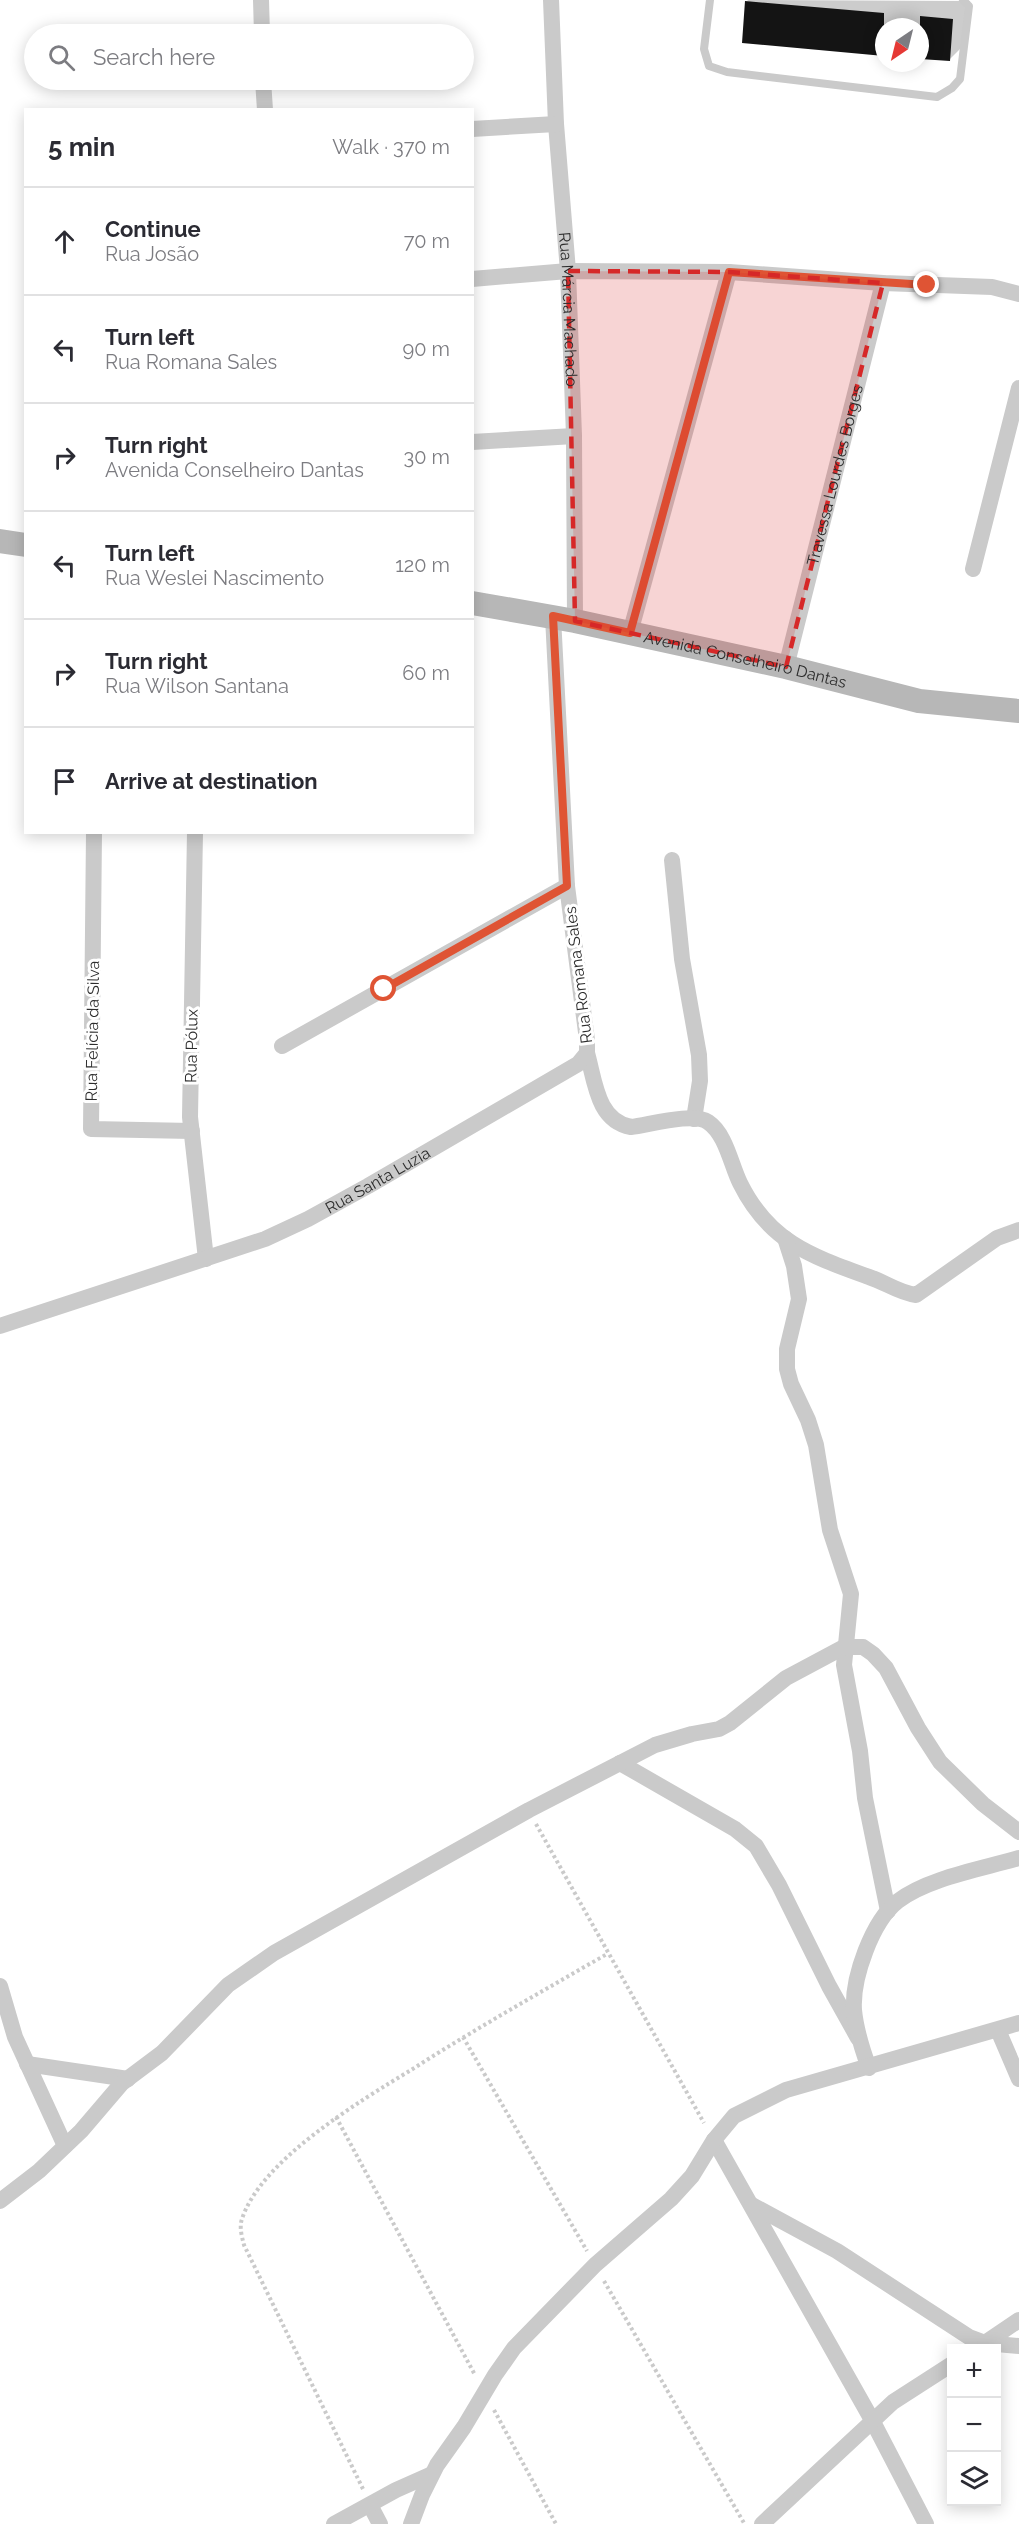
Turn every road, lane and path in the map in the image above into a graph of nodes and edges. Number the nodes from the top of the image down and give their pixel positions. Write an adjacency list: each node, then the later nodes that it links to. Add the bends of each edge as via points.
1 (261, 0): 5 (street)
2 (551, 0): 8 (street, Rua Márcia Machado)
3 (710, 0): 4 (lane, via 704,49 709,66 727,72 937,97 960,79 969,6)
4 (963, 0)
5 (262, 24)
6 (264, 90): 7 (street)
7 (265, 108)
8 (556, 124): 9 (street); 10 (street, Rua Márcia Machado)
9 (474, 129)
10 (568, 271): 11 (street); 12 (street); 16 (street, Rua Márcia Machado)
11 (729, 272): 13 (street); 23 (street)
12 (474, 279)
13 (884, 284): 14 (street, via 992,287); 24 (street, Travessa Lourdes Borges)
14 (1019, 294)
15 (1019, 388): 20 (street)
16 (574, 436): 17 (street); 22 (street, Rua Márcia Machado)
17 (474, 442)
18 (0, 541): 19 (street)
19 (24, 545)
20 (973, 569)
21 (474, 603): 22 (street, Avenida Conselheiro Dantas)
22 (564, 619): 23 (street, Avenida Conselheiro Dantas); 29 (street, Rua Romana Sales)
23 (630, 633): 24 (street, Avenida Conselheiro Dantas)
24 (786, 667): 25 (street, Avenida Conselheiro Dantas, via 920,701)
25 (1019, 711)
26 (94, 834): 34 (street, Rua Felícia da Silva, via 91,1129)
27 (195, 834): 34 (street, Rua Pólux)
28 (672, 860): 33 (street, via 682,958 699,1055 700,1081)
29 (567, 886): 30 (street); 31 (street, Rua Romana Sales)
30 (282, 1046)
31 (587, 1053): 32 (street, Rua Romana Sales); 33 (street, via 601,1105 621,1125)
32 (566, 1073): 37 (street, Rua Santa Luzia, via 308,1220)
33 (694, 1119): 36 (street, via 709,1123 716,1130 757,1212)
34 (192, 1131): 37 (street, Rua Pólux)
35 (1019, 1230): 36 (street, via 997,1238 916,1295 828,1264)
36 (785, 1238): 39 (street, via 799,1299 787,1349 787,1369 816,1445 830,1530 851,1594)
37 (206, 1259): 38 (street, Rua Santa Luzia)
38 (0, 1326)
39 (844, 1647): 40 (street, via 786,1678 719,1729 655,1745); 42 (street, via 863,1647 873,1654 886,1668 940,1762); 44 (street, via 846,1682)
40 (620, 1763): 41 (street); 49 (street, via 735,1828 756,1846)
41 (529, 1810): 45 (path); 52 (street, via 274,1953 228,1985 162,2053)
42 (1019, 1832)
43 (1019, 1858): 44 (street, via 920,1889)
44 (888, 1911): 49 (street, via 867,1948 857,1983 854,2009)
45 (607, 1954): 54 (path, via 463,2037); 55 (path)
46 (0, 1986): 50 (street)
47 (1019, 2023): 48 (street)
48 (998, 2030): 51 (street); 53 (street)
49 (858, 2037): 51 (street)
50 (27, 2064): 52 (street); 56 (street)
51 (869, 2068): 55 (street, via 786,2090 734,2116)
52 (128, 2079): 56 (street)
53 (1019, 2079)
54 (336, 2117): 65 (path); 68 (path, via 274,2171 249,2204 241,2229 244,2245)
55 (714, 2140): 58 (street); 65 (street, via 692,2176 671,2199 537,2322 514,2348)
56 (65, 2146): 57 (street)
57 (0, 2201)
58 (752, 2205): 60 (street, via 837,2252); 66 (street)
59 (1019, 2320): 61 (street)
60 (978, 2344)
61 (984, 2344)
62 (1001, 2346): 63 (street)
63 (1019, 2346)
64 (947, 2367): 66 (street, via 893,2402)
65 (485, 2393): 67 (street); 72 (path)
66 (872, 2421): 73 (street); 74 (street)
67 (432, 2474): 68 (street); 71 (street)
68 (370, 2505): 69 (street); 70 (street)
69 (334, 2524)
70 (380, 2524)
71 (411, 2524)
72 (556, 2524)
73 (762, 2524)
74 (926, 2524)

